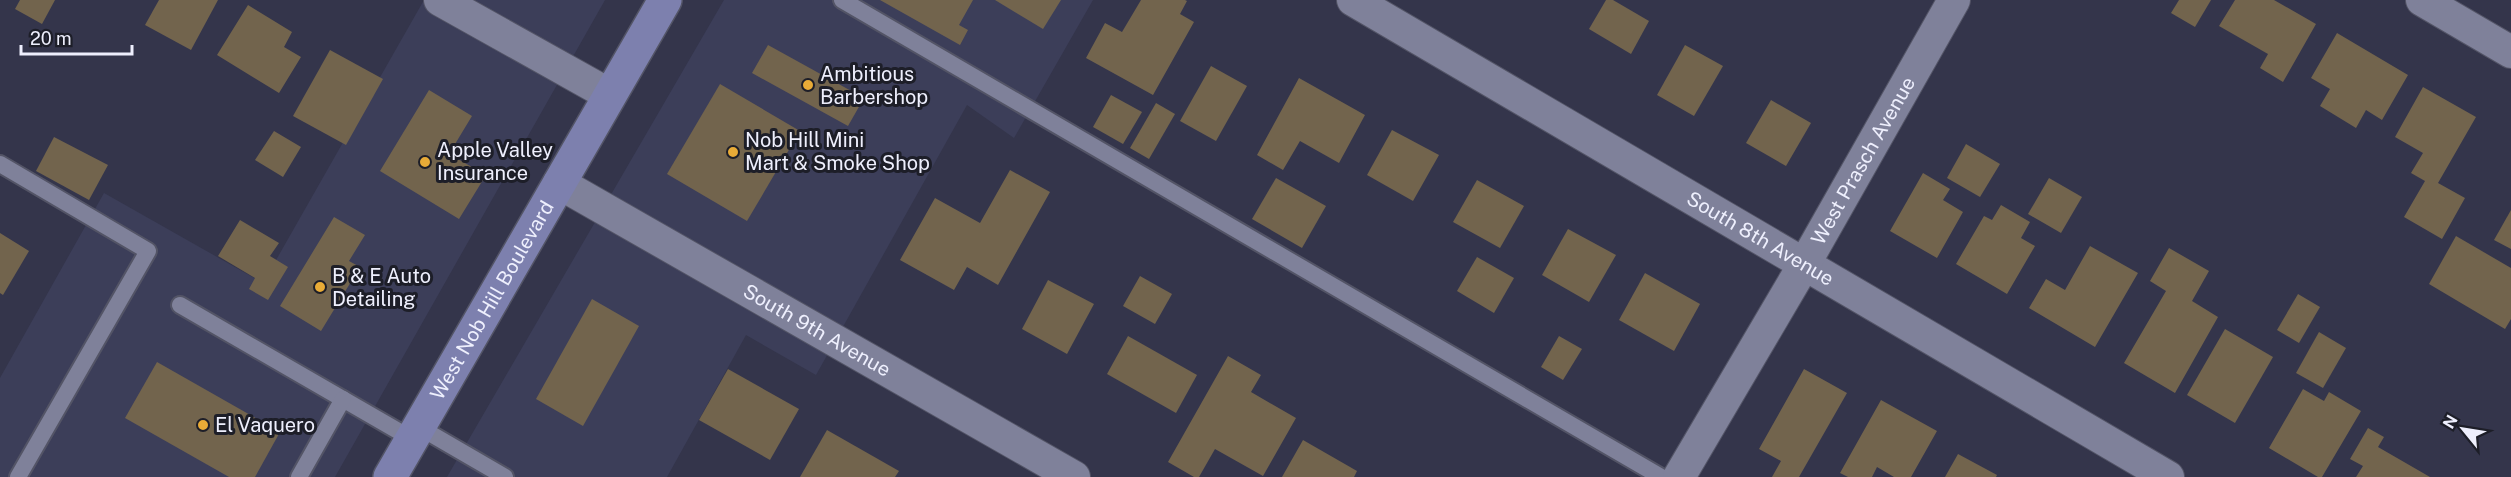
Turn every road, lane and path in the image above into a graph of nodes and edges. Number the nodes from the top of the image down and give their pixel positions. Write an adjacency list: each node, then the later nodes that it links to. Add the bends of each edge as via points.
1 (440, 0): 8 (street)
2 (665, 0): 8 (main road, West Nob Hill Boulevard)
3 (842, 0): 20 (lane)
4 (1353, 0): 11 (street, South 8th Avenue)
5 (1954, 0): 11 (street, West Prasch Avenue)
6 (2422, 0): 7 (street)
7 (2511, 52)
8 (610, 95): 10 (main road, West Nob Hill Boulevard)
9 (0, 164): 15 (lane, via 148,251)
10 (560, 183): 14 (main road, West Nob Hill Boulevard); 19 (street, South 9th Avenue)
11 (1805, 263): 21 (street, West Prasch Avenue); 22 (street, South 8th Avenue)
12 (180, 305): 13 (lane)
13 (343, 399): 14 (lane); 16 (lane)
14 (416, 433): 17 (main road, West Nob Hill Boulevard); 18 (lane)
15 (18, 477)
16 (299, 477)
17 (390, 477)
18 (505, 477)
19 (1074, 477)
20 (1661, 477)
21 (1679, 477)
22 (2168, 477)

